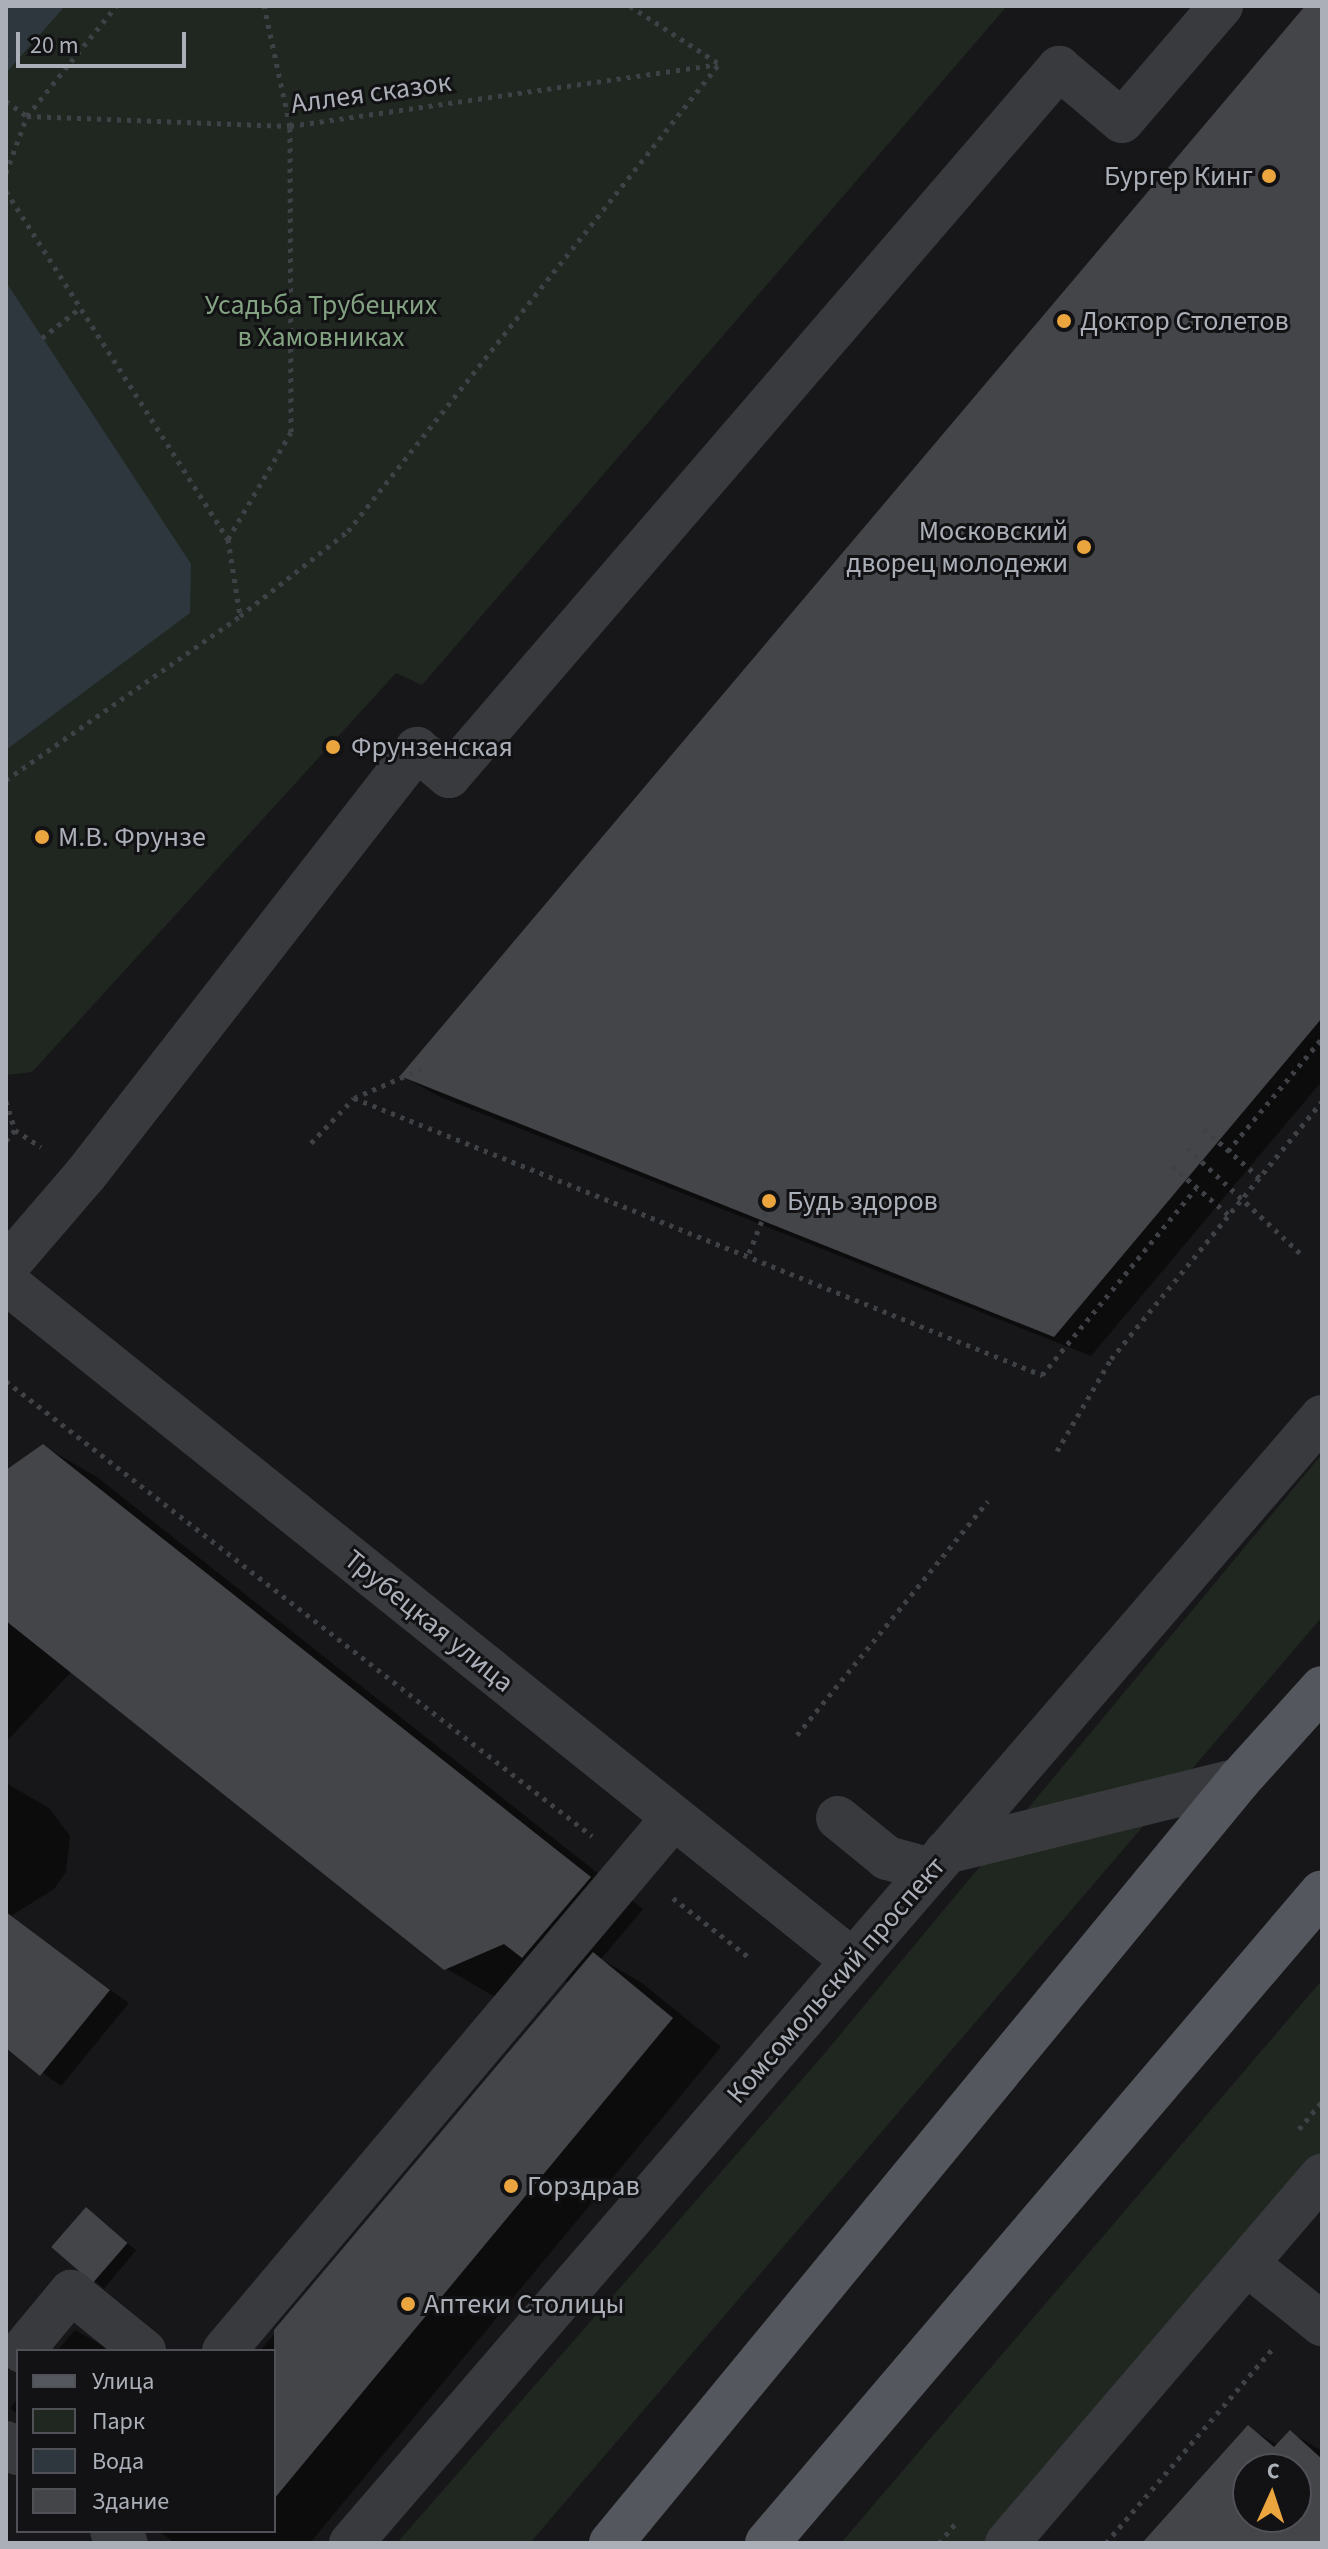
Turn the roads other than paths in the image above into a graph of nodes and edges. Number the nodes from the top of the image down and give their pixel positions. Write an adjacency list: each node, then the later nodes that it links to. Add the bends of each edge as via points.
1 (1221, 6): 2 (street, via 1122,121 1059,68 449,776 417,749 95,1162)
2 (6, 1267)
3 (6, 1282): 7 (street, Трубецкая улица)
4 (1322, 1417): 9 (street, Комсомольский проспект)
5 (1322, 1688): 6 (main road)
6 (1239, 1780): 9 (street); 19 (main road)
7 (674, 1817): 11 (street, Трубецкая улица); 17 (street)
8 (838, 1818): 9 (street, via 887,1858)
9 (939, 1861): 11 (street, Комсомольский проспект)
10 (1322, 1892): 20 (main road)
11 (852, 1960): 18 (street, Комсомольский проспект)
12 (1322, 2176): 13 (street)
13 (1247, 2264): 14 (street); 21 (street)
14 (1314, 2317)
15 (24, 2349): 16 (street, via 71,2292)
16 (142, 2349)
17 (226, 2349)
18 (351, 2543)
19 (611, 2543)
20 (767, 2543)
21 (1007, 2543)

